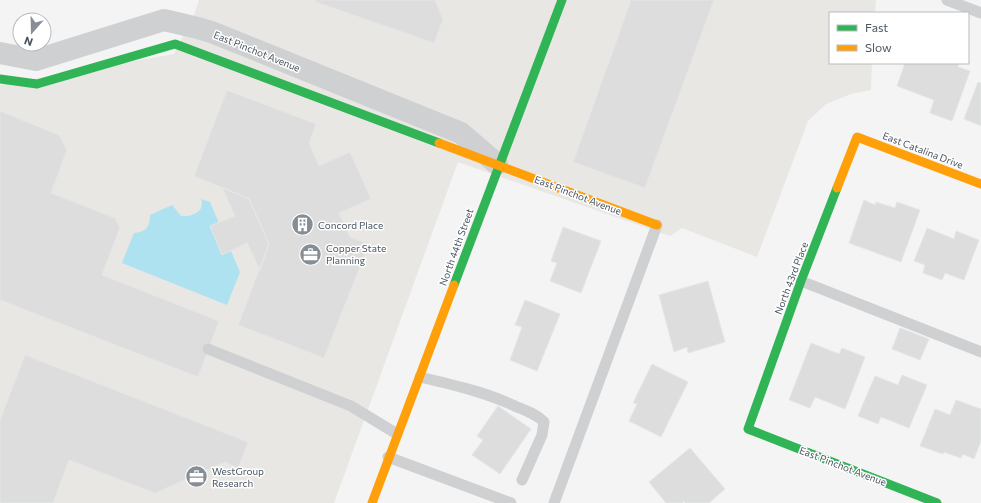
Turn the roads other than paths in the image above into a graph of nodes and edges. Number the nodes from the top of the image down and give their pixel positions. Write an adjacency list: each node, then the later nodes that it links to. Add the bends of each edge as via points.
1 (562, 0): 7 (street, North 44th Street)
2 (947, 0): 3 (lane)
3 (981, 13)
4 (0, 53): 7 (street, East Pinchot Avenue, via 36,60 164,20 214,34 461,133)
5 (0, 79): 7 (street, East Pinchot Avenue, via 37,84 175,44)
6 (857, 137): 8 (street, East Catalina Drive); 10 (street, North 43rd Place)
7 (498, 165): 9 (street, East Pinchot Avenue); 13 (street, North 44th Street)
8 (981, 184)
9 (657, 225): 20 (lane)
10 (801, 281): 12 (lane); 14 (street, North 43rd Place)
11 (208, 349): 15 (lane, via 351,406)
12 (981, 352)
13 (420, 377): 15 (street, North 44th Street); 17 (lane, via 502,400 537,416 544,422 542,435)
14 (748, 429): 21 (street, East Pinchot Avenue)
15 (397, 434): 16 (street, North 44th Street)
16 (388, 457): 18 (street, North 44th Street); 19 (lane)
17 (522, 480)
18 (372, 503)
19 (511, 503)
20 (554, 503)
21 (937, 503)

